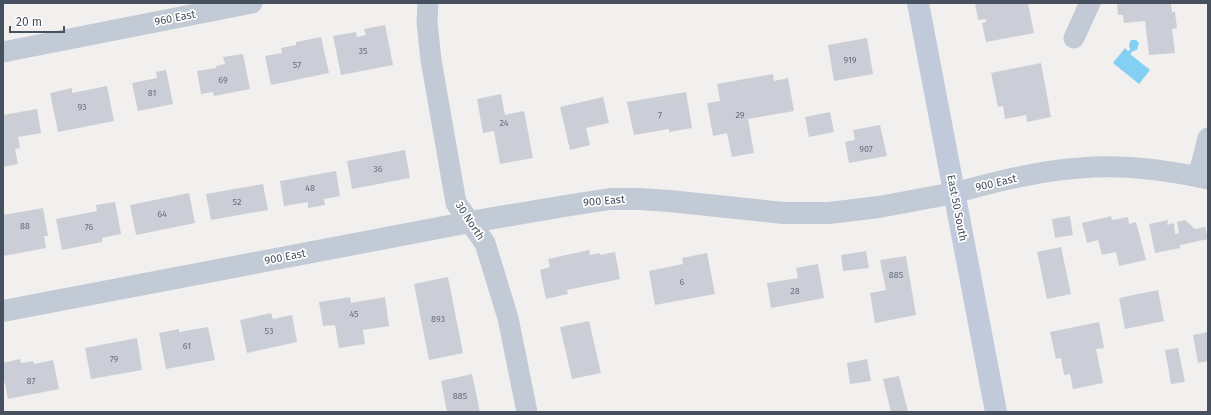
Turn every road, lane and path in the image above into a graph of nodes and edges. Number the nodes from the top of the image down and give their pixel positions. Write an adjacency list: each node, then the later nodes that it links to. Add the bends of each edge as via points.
1 (252, 3): 6 (street, 960 East)
2 (428, 3): 10 (street, 30 North, via 431,60 456,203)
3 (918, 3): 9 (main road, East 50 South)
4 (1090, 3): 5 (street)
5 (1074, 38)
6 (3, 52)
7 (1208, 138): 8 (street)
8 (1203, 178): 9 (street, 900 East, via 1136,168 1081,168 1036,174)
9 (954, 193): 10 (street, 900 East, via 829,213 784,213 669,201 610,199); 13 (main road, East 50 South)
10 (470, 222): 11 (street, 900 East); 12 (street, 30 North, via 485,243 508,318)
11 (3, 311)
12 (527, 412)
13 (996, 412)

